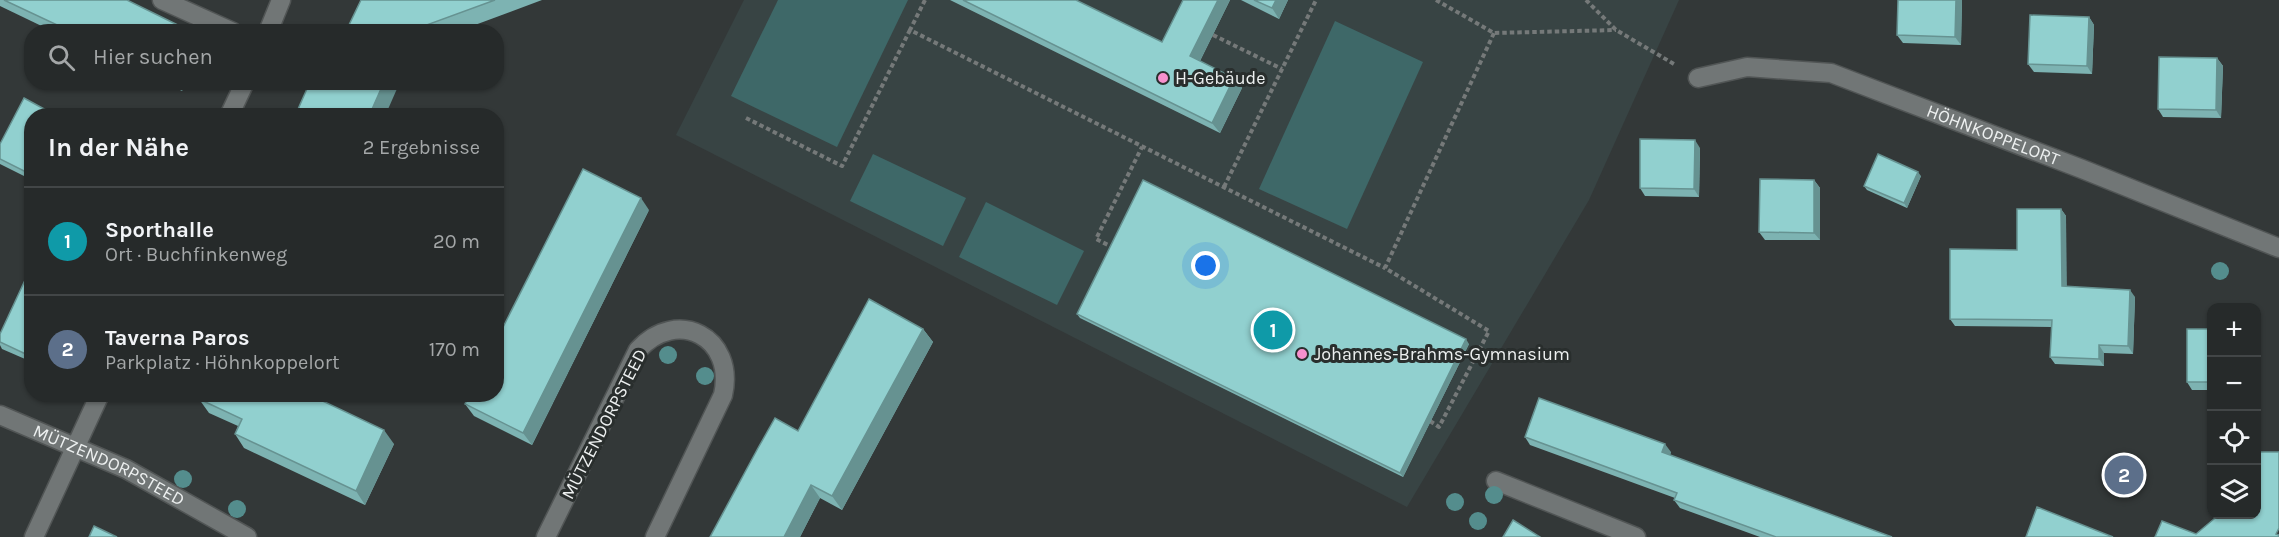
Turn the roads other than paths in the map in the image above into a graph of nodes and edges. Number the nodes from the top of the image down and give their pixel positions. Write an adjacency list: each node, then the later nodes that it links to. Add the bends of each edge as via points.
1 (162, 0): 3 (street)
2 (281, 0): 4 (street)
3 (215, 24)
4 (271, 24)
5 (1698, 78): 8 (street, HÖHNKOPPELORT, via 1747,67 1831,73)
6 (240, 90): 7 (street)
7 (233, 108)
8 (2279, 248)
9 (96, 402): 11 (street)
10 (0, 415): 11 (street, MÜTZENDORPSTEED)
11 (76, 446): 13 (street); 14 (street, MÜTZENDORPSTEED, via 126,468)
12 (1496, 481): 17 (street)
13 (34, 537)
14 (247, 537)
15 (546, 537): 16 (street, MÜTZENDORPSTEED, via 638,350 649,338 680,329 696,333 715,346 722,357 726,382)
16 (655, 537)
17 (1636, 537)

